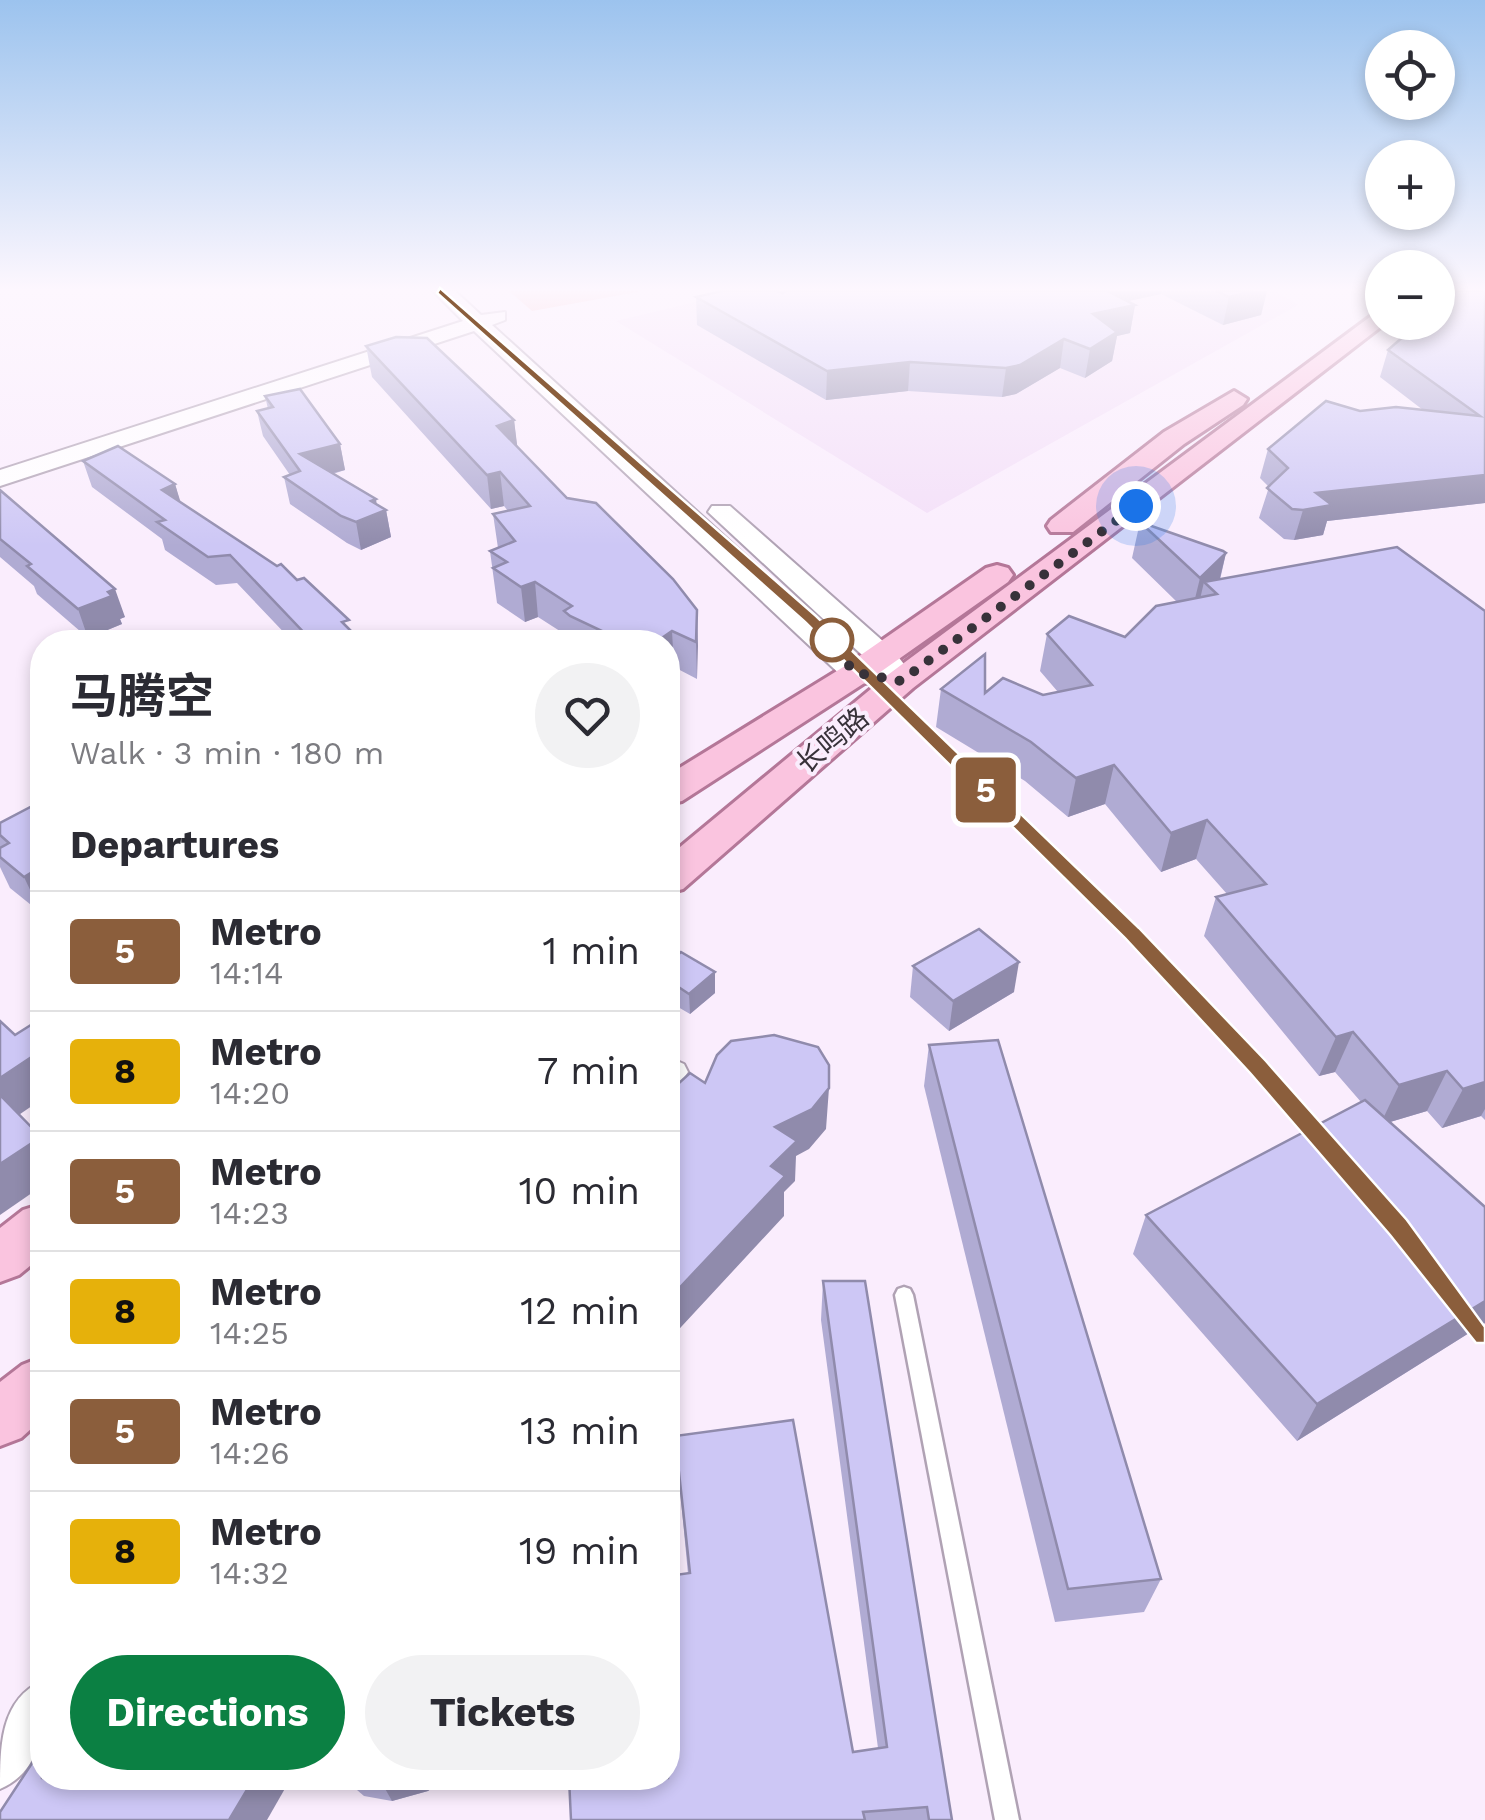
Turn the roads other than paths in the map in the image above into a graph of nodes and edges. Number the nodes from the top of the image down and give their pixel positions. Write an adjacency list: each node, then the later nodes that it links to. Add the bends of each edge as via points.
1 (315, 376): 5 (main road)
2 (553, 376): 6 (main road)
3 (1266, 376): 6 (main road, 长鸣路)
4 (1296, 376): 6 (main road, 长鸣路)
5 (0, 478)
6 (880, 670): 7 (main road, 长鸣路); 8 (main road, 长鸣路)
7 (680, 785)
8 (680, 867)
9 (30, 1235): 10 (main road)
10 (0, 1258)
11 (904, 1295): 16 (lane)
12 (30, 1394): 13 (main road)
13 (0, 1418)
14 (30, 1720): 15 (street)
15 (0, 1766)
16 (1008, 1820)

